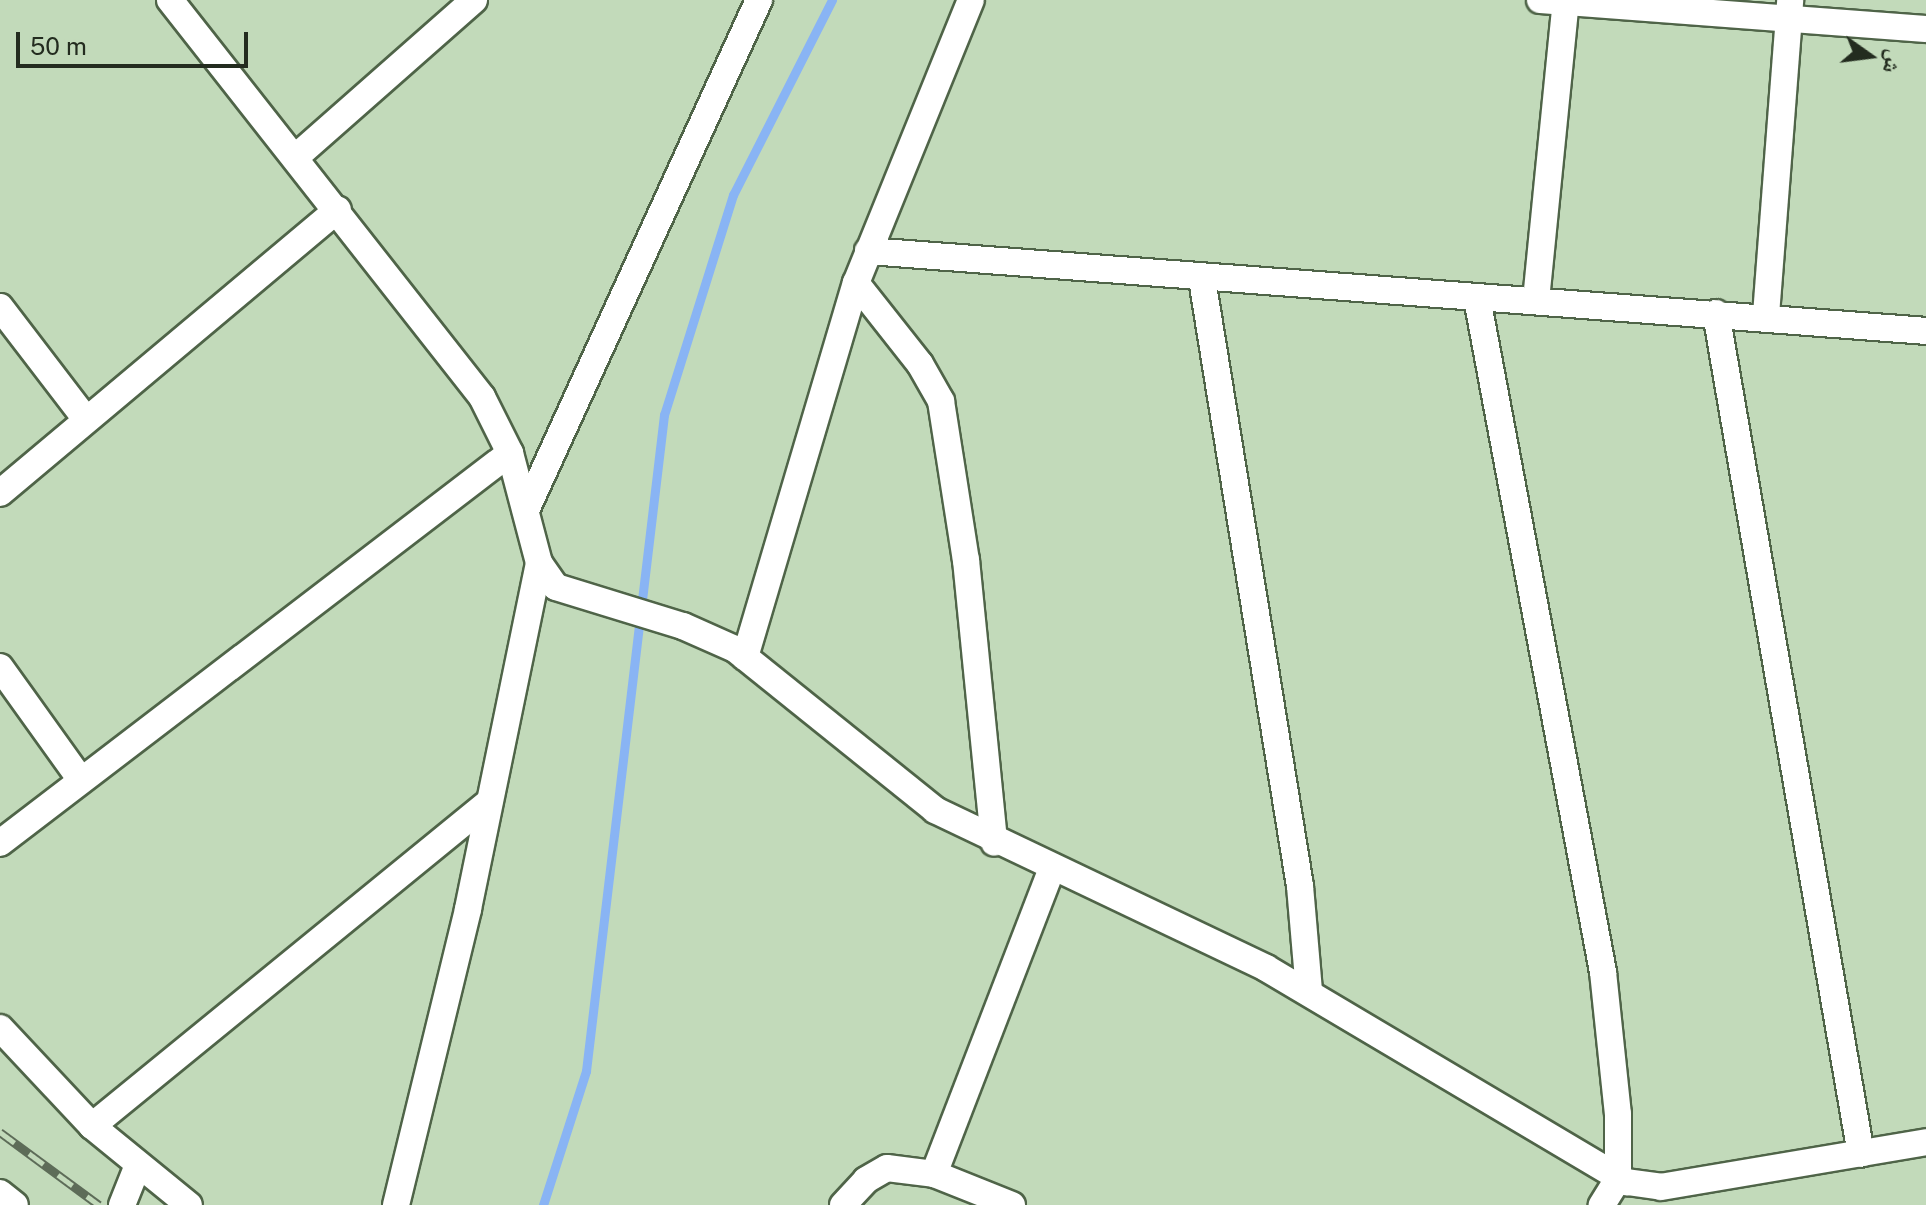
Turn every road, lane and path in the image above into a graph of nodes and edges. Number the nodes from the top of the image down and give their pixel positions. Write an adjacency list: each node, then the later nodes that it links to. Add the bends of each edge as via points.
1 (170, 0): 9 (street)
2 (474, 0): 9 (street)
3 (759, 0): 23 (street)
4 (971, 0): 11 (street)
5 (1540, 0): 6 (street)
6 (1566, 1): 7 (street); 15 (street)
7 (1790, 11): 8 (street); 18 (street)
8 (1926, 29)
9 (297, 156): 10 (street)
10 (338, 209): 20 (street); 21 (street, via 482,397)
11 (868, 251): 12 (street); 13 (street)
12 (1202, 279): 14 (street); 32 (street, via 1300,886)
13 (856, 283): 25 (street); 30 (street, via 920,364 941,401 966,560)
14 (1477, 298): 15 (street); 39 (street, via 1539,652 1600,957 1618,1114)
15 (1536, 300): 17 (street)
16 (0, 307): 20 (street)
17 (1716, 313): 18 (street); 36 (street)
18 (1766, 315): 19 (street)
19 (1926, 331)
20 (85, 418): 22 (street)
21 (510, 453): 23 (street); 27 (street)
22 (0, 493)
23 (526, 510): 24 (street)
24 (539, 563): 25 (street, via 556,587 573,595 683,626); 28 (street)
25 (745, 657): 30 (street, via 908,792)
26 (0, 667): 27 (street)
27 (81, 780): 29 (street)
28 (489, 802): 34 (street); 44 (street)
29 (0, 843)
30 (994, 843): 31 (street)
31 (1052, 868): 32 (street); 38 (street)
32 (1309, 991): 39 (street)
33 (0, 1028): 34 (street)
34 (92, 1126): 37 (street)
35 (1926, 1142): 36 (street)
36 (1861, 1154): 39 (street, via 1661,1187)
37 (138, 1165): 42 (street); 43 (street)
38 (934, 1174): 45 (street, via 887,1168 866,1180); 46 (street)
39 (1618, 1179): 47 (street)
40 (0, 1193): 41 (street)
41 (15, 1205)
42 (122, 1205)
43 (189, 1205)
44 (396, 1205)
45 (843, 1205)
46 (1012, 1205)
47 (1602, 1205)

